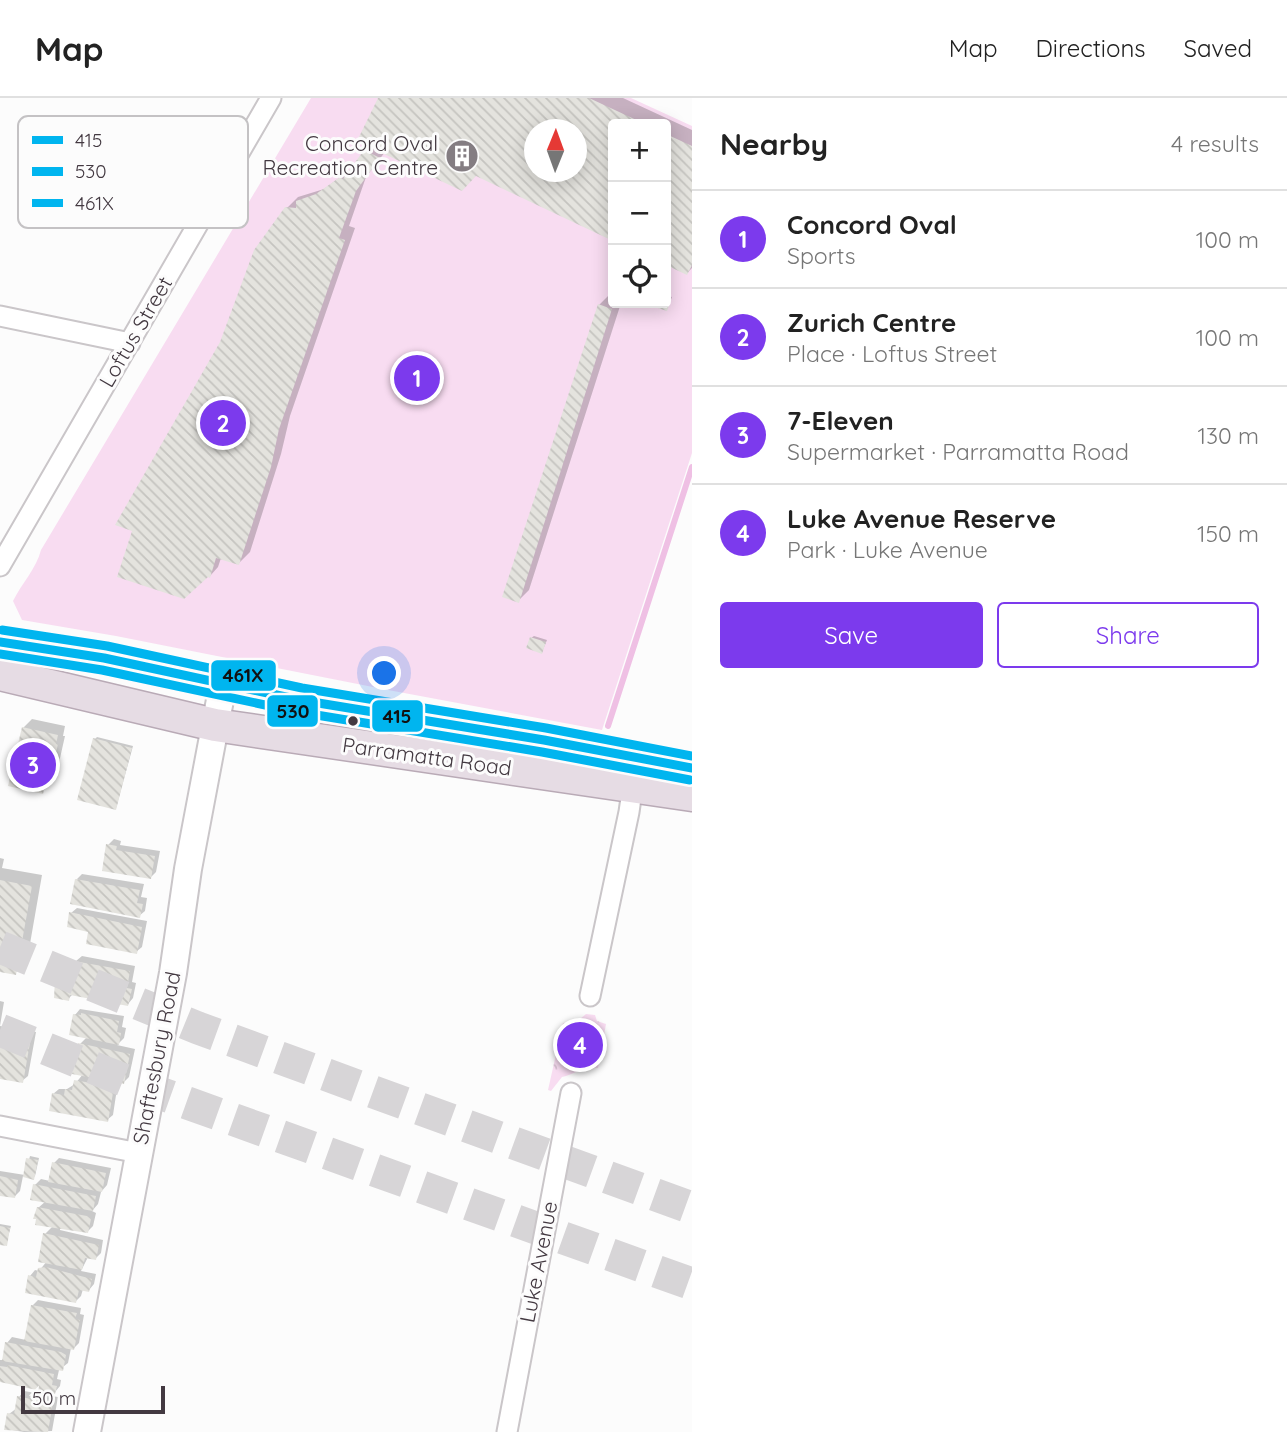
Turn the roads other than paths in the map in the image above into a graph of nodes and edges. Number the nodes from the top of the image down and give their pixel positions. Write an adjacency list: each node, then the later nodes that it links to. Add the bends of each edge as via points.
1 (271, 98): 2 (street, Loftus Street)
2 (248, 138)
3 (196, 228): 5 (street, Loftus Street)
4 (0, 316): 5 (street)
5 (130, 343): 6 (street, Loftus Street)
6 (0, 566)
7 (1, 636): 9 (highway, Parramatta Road)
8 (0, 674): 10 (highway, Parramatta Road)
9 (223, 684): 10 (main road, Shaftesbury Road); 11 (highway, Parramatta Road)
10 (215, 725): 12 (highway, Parramatta Road); 19 (main road, Shaftesbury Road)
11 (471, 729): 12 (highway); 14 (highway, Parramatta Road, via 544,740)
12 (467, 762): 14 (highway, Parramatta Road)
13 (692, 768): 14 (highway, Parramatta Road)
14 (635, 773): 15 (highway, Parramatta Road); 16 (street)
15 (692, 795)
16 (590, 996)
17 (571, 1093): 21 (street, Luke Avenue)
18 (0, 1126): 19 (street)
19 (139, 1153): 20 (main road, Shaftesbury Road)
20 (87, 1432)
21 (507, 1432)

